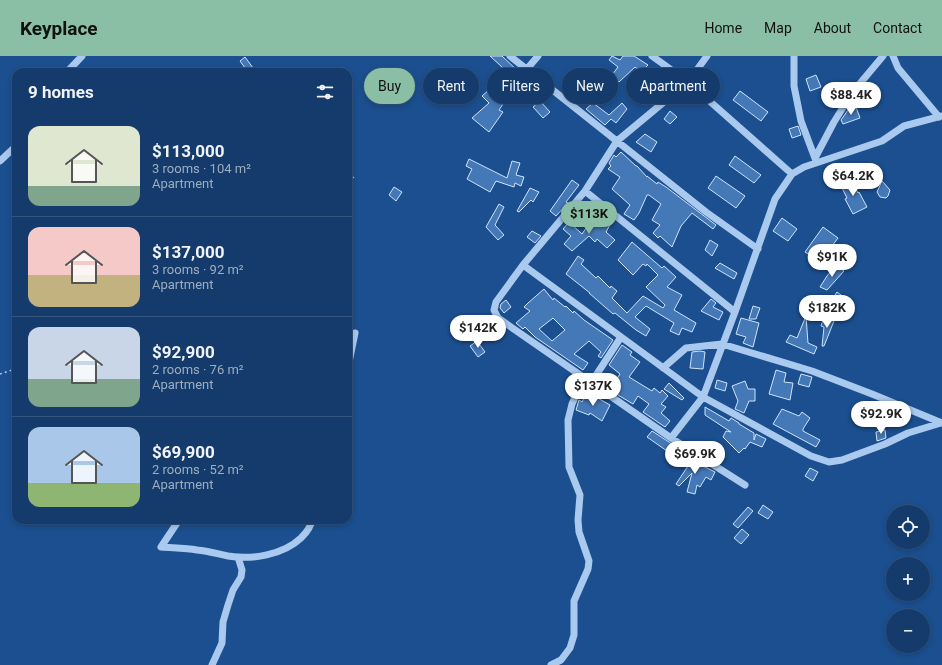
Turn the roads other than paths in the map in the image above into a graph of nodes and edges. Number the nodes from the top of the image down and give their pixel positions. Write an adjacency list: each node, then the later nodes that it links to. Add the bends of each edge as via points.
1 (82, 56): 9 (street)
2 (510, 56): 10 (street)
3 (538, 56): 11 (street)
4 (652, 56): 12 (street)
5 (707, 56): 13 (street)
6 (794, 56): 20 (street, via 794,86 801,121)
7 (883, 56): 20 (street, via 852,93 834,122)
8 (893, 56): 17 (street, via 898,68)
9 (71, 68)
10 (525, 68)
11 (529, 68)
12 (669, 68)
13 (698, 68)
14 (554, 91): 18 (street)
15 (662, 104): 18 (street)
16 (713, 104): 22 (street)
17 (940, 116): 20 (street, via 904,126 882,141)
18 (617, 141): 23 (street); 24 (street, via 706,212)
19 (12, 150): 21 (street)
20 (816, 160): 22 (street)
21 (0, 161)
22 (792, 174): 24 (street, via 775,199)
23 (585, 191): 25 (street); 26 (street)
24 (758, 249): 26 (street)
25 (523, 265): 28 (street); 32 (street, via 496,302 494,310 498,318)
26 (735, 312): 29 (street)
27 (352, 334): 30 (street, via 355,332)
28 (620, 337): 31 (street); 33 (street)
29 (722, 344): 31 (street, via 686,348); 34 (street); 35 (street, via 812,371)
30 (352, 347)
31 (663, 368): 34 (street)
32 (584, 378): 33 (street); 42 (street, via 568,420 569,467 580,494 578,532 589,561 574,601 574,635 570,648 561,660)
33 (591, 383): 36 (street)
34 (703, 397): 35 (street, via 811,456 829,462 842,460 908,433); 36 (street)
35 (942, 423)
36 (671, 438): 37 (street)
37 (746, 485)
38 (176, 524): 40 (street, via 161,547)
39 (312, 524): 40 (street, via 295,543 262,556)
40 (238, 557): 41 (street, via 242,570 230,598 223,622 222,643)
41 (212, 665)
42 (551, 665)

